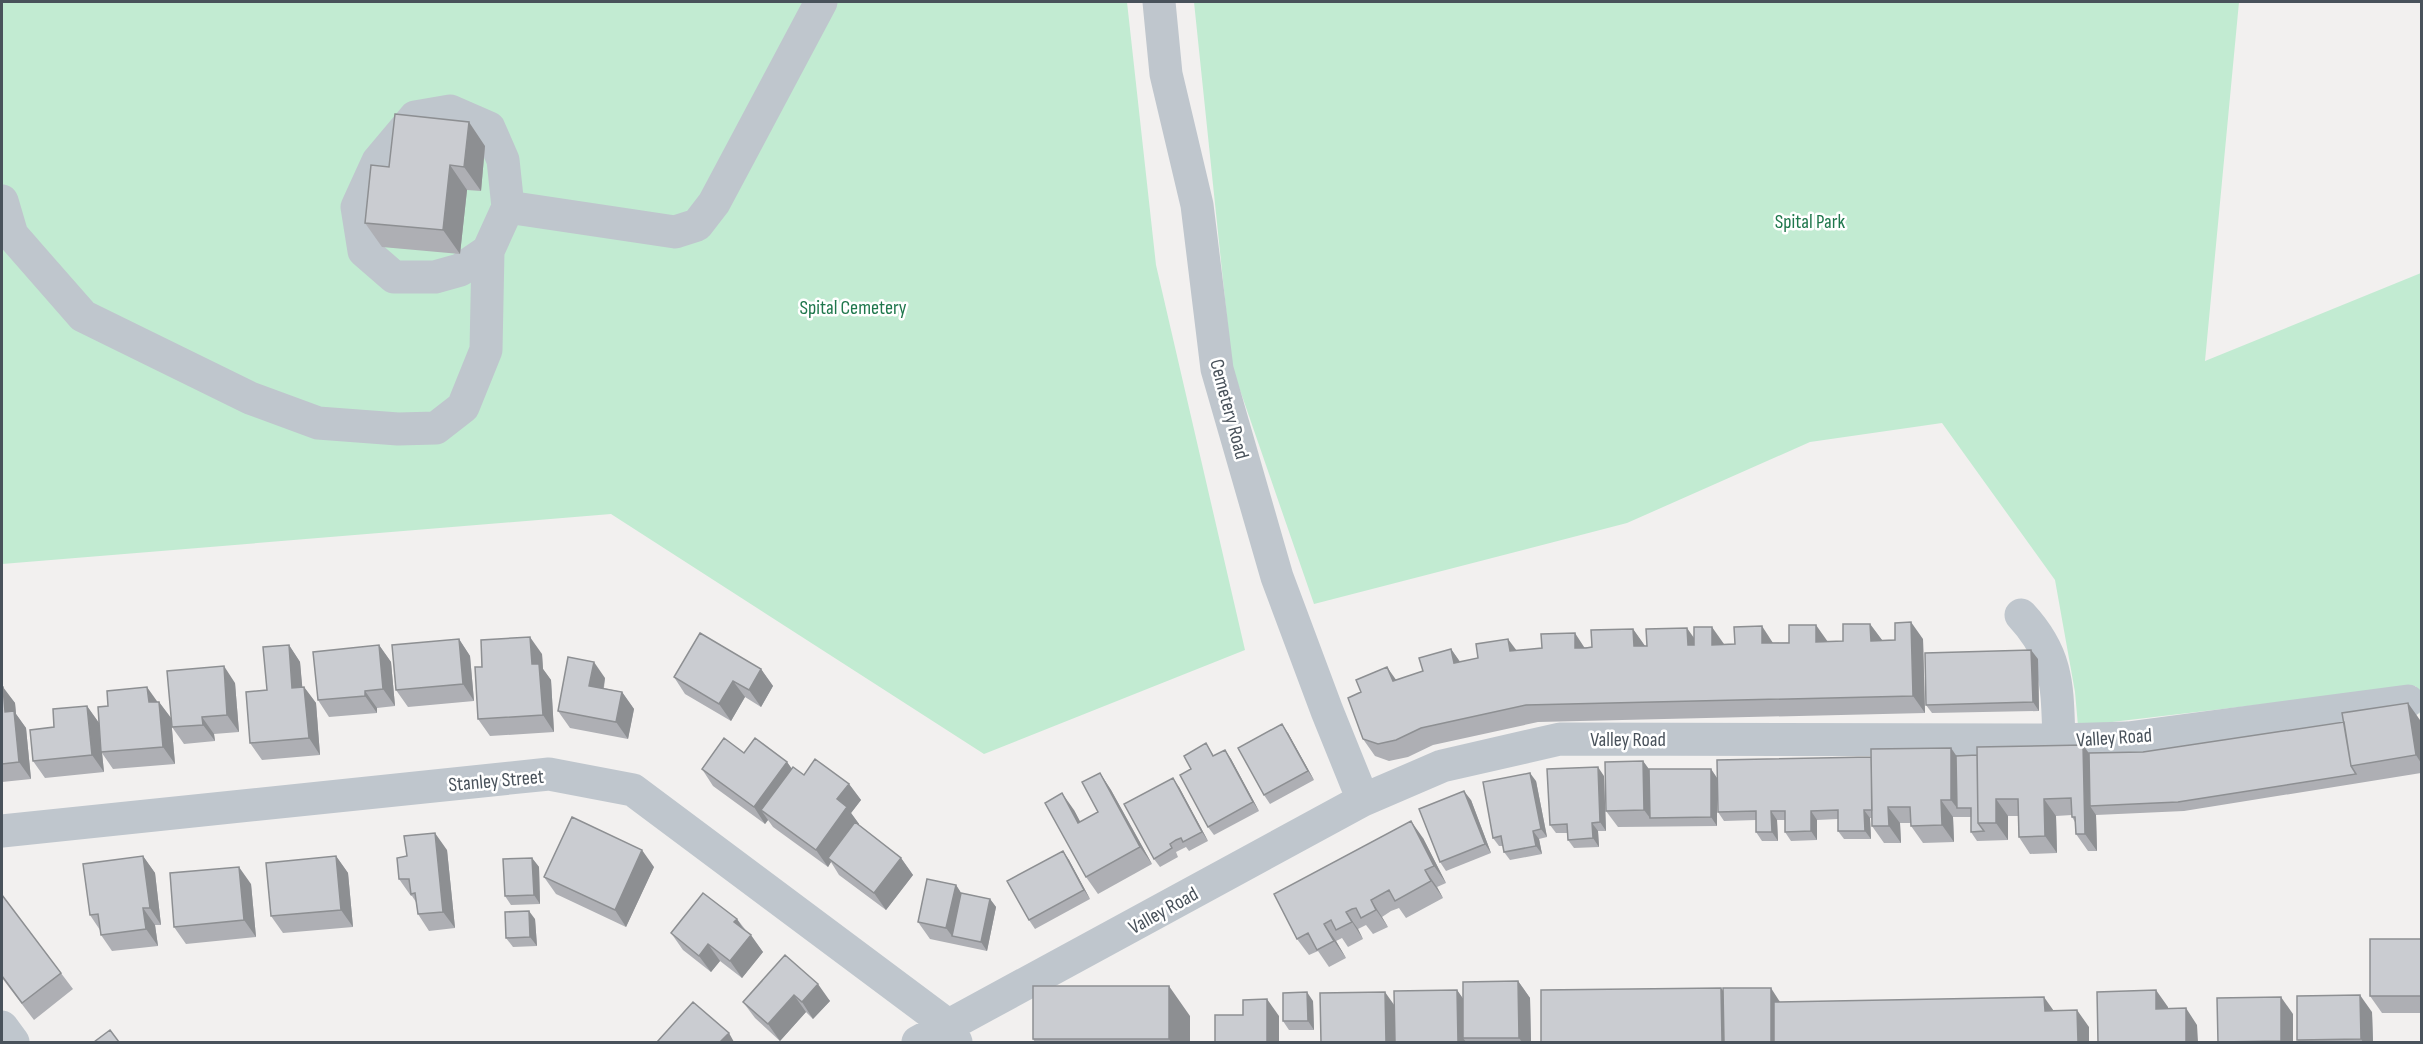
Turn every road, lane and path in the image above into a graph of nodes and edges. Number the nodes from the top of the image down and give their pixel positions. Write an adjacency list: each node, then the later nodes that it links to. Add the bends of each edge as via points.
1 (821, 2): 4 (street, via 714,203 697,225 675,232)
2 (1159, 2): 9 (street, Cemetery Road, via 1166,74 1197,205 1217,369 1277,577)
3 (2, 201): 5 (street, via 12,236 83,316 250,398 318,423 436,428 463,407 486,350)
4 (508, 207): 5 (street); 5 (street, via 503,160 489,128 450,111 415,117 378,161 357,207 364,251 394,278 435,277 460,270)
5 (488, 251)
6 (2021, 615): 8 (street, via 2038,634 2049,657 2056,686)
7 (2409, 701): 8 (street, Valley Road, via 2128,738)
8 (2059, 740): 9 (street, Valley Road, via 1560,739 1442,766)
9 (1364, 800): 12 (street, Valley Road)
10 (2, 831): 12 (street, Stanley Street, via 549,774 633,790)
11 (2, 1027): 13 (street)
12 (953, 1034): 14 (street, Valley Road)
13 (13, 1042)
14 (918, 1042)

